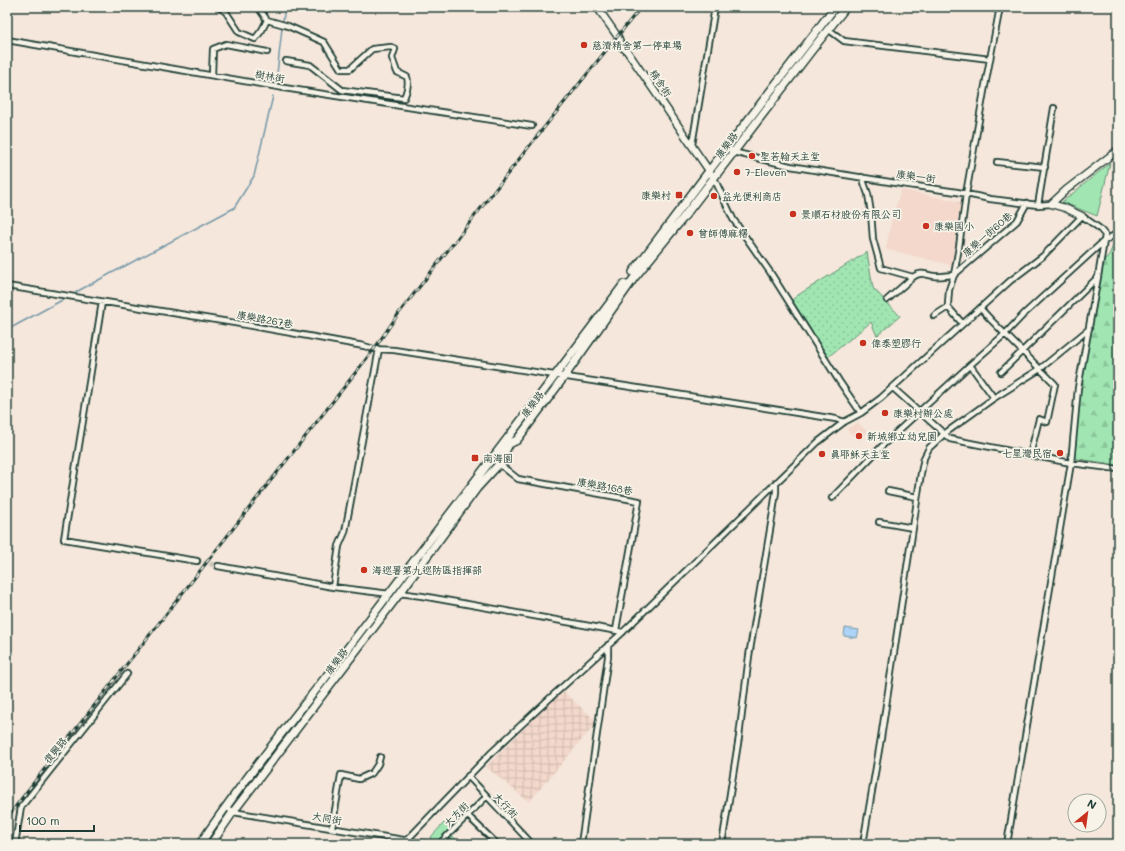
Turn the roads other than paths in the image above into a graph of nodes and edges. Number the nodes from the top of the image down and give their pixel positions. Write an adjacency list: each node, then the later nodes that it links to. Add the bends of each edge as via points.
1 (219, 7): 9 (street, via 226,12 238,32 254,39)
2 (258, 7): 9 (street)
3 (597, 7): 18 (street, 精舍街, via 622,47)
4 (715, 7): 18 (street)
5 (835, 7): 19 (main road, 康樂路)
6 (846, 7): 10 (main road, 康樂路)
7 (985, 7): 8 (street)
8 (1000, 8): 13 (street)
9 (267, 20): 14 (street, via 324,42 341,69 350,68 372,49 395,49 392,58 397,72 407,76 406,94 404,98 342,90 310,65)
10 (828, 29): 13 (street, via 844,41); 19 (main road, 康樂路)
11 (7, 40): 15 (street, 樹林街)
12 (267, 52): 15 (street, via 226,44 213,49)
13 (990, 59): 26 (street)
14 (286, 61)
15 (212, 75): 17 (street, 樹林街)
16 (1054, 108): 22 (street)
17 (532, 126)
18 (692, 145): 23 (street, 精舍街)
19 (730, 150): 23 (main road, 康樂路); 24 (street, 康樂一街, via 790,166); 25 (main road, 康樂路)
20 (1118, 150): 28 (street)
21 (997, 162): 22 (street)
22 (1045, 168): 29 (street)
23 (709, 171): 25 (street, 精舍街); 50 (main road, 康樂路)
24 (862, 177): 26 (street, 康樂一街); 34 (street, via 868,194 873,239 881,268)
25 (714, 178): 51 (main road, 康樂路, via 634,278); 55 (street, via 733,219)
26 (966, 194): 27 (street, 康樂一街); 33 (street)
27 (1027, 203): 29 (street, 康樂一街); 33 (street, 康樂一街60巷, via 1017,221)
28 (1051, 204): 29 (street, 康樂一街); 30 (street, 康樂一街)
29 (1038, 205)
30 (1082, 216): 32 (street, 康樂一街, via 1099,228 1105,235); 40 (street, via 1043,256)
31 (1118, 233): 32 (street)
32 (1104, 241): 35 (street); 44 (street)
33 (954, 275): 34 (street, via 924,274); 39 (street, via 949,290)
34 (913, 277): 37 (street)
35 (1098, 277): 43 (street); 46 (street)
36 (7, 286): 38 (street, 康樂路267巷)
37 (887, 300)
38 (102, 302): 45 (street, 康樂路267巷); 69 (street, via 64,539)
39 (948, 307): 41 (street); 42 (street)
40 (980, 308): 42 (street); 44 (street)
41 (934, 316)
42 (962, 323): 52 (street)
43 (1089, 329): 48 (street); 60 (street, via 1078,388)
44 (1005, 334): 46 (street); 47 (street)
45 (379, 349): 50 (street, 康樂路267巷); 71 (street)
46 (1023, 352): 48 (street); 49 (street)
47 (970, 365): 53 (street); 54 (street)
48 (1040, 369): 53 (street); 58 (street, via 1054,384 1047,422 1039,419)
49 (1001, 372)
50 (556, 375): 51 (street, 康樂路267巷); 59 (main road, 康樂路)
51 (564, 377): 56 (street, 康樂路267巷); 61 (main road, 康樂路, via 517,440 510,444)
52 (892, 387): 54 (street); 55 (street)
53 (994, 398): 57 (street)
54 (919, 411): 57 (street); 66 (street)
55 (861, 413): 56 (street)
56 (844, 422): 63 (street, via 818,442)
57 (944, 434): 58 (street, via 950,439); 65 (street, via 924,458)
58 (1030, 455): 60 (street)
59 (493, 459): 61 (street, 康樂路168巷); 73 (main road, 康樂路)
60 (1071, 463): 62 (street); 99 (street)
61 (499, 464): 72 (main road, 康樂路, via 477,488); 74 (street, 康樂路168巷, via 518,479 639,501)
62 (1118, 469)
63 (776, 482): 75 (street); 97 (street)
64 (888, 492): 65 (street)
65 (918, 497): 68 (street)
66 (832, 498)
67 (879, 522): 68 (street)
68 (913, 528): 98 (street)
69 (197, 561)
70 (218, 566): 71 (street)
71 (333, 587): 73 (street)
72 (400, 593): 73 (street); 74 (street); 79 (main road, 康樂路)
73 (388, 594): 78 (main road, 康樂路)
74 (616, 630): 75 (street)
75 (622, 632): 76 (street)
76 (608, 645): 81 (street); 96 (street)
77 (126, 674): 88 (street, 復興路, via 21,807)
78 (297, 714): 79 (main road); 83 (main road, 康樂路)
79 (305, 719): 84 (main road, 康樂路)
80 (380, 757): 86 (street, via 372,773 359,779 341,775)
81 (468, 776): 82 (street, 大行街); 87 (street)
82 (486, 796): 85 (street, 大方街); 95 (street, 大行街)
83 (226, 807): 84 (street, 大同街); 89 (main road, 康樂路)
84 (233, 812): 86 (street, 大同街); 90 (main road, 康樂路)
85 (468, 816): 93 (street, 大方街); 94 (street)
86 (332, 828): 87 (street, 大同街)
87 (405, 842): 91 (street, 大同街)
88 (15, 844)
89 (200, 844)
90 (210, 844)
91 (424, 844): 92 (street, 大同街)
92 (428, 844)
93 (439, 844)
94 (497, 844)
95 (532, 844)
96 (581, 844)
97 (722, 844)
98 (863, 844)
99 (1007, 844)

